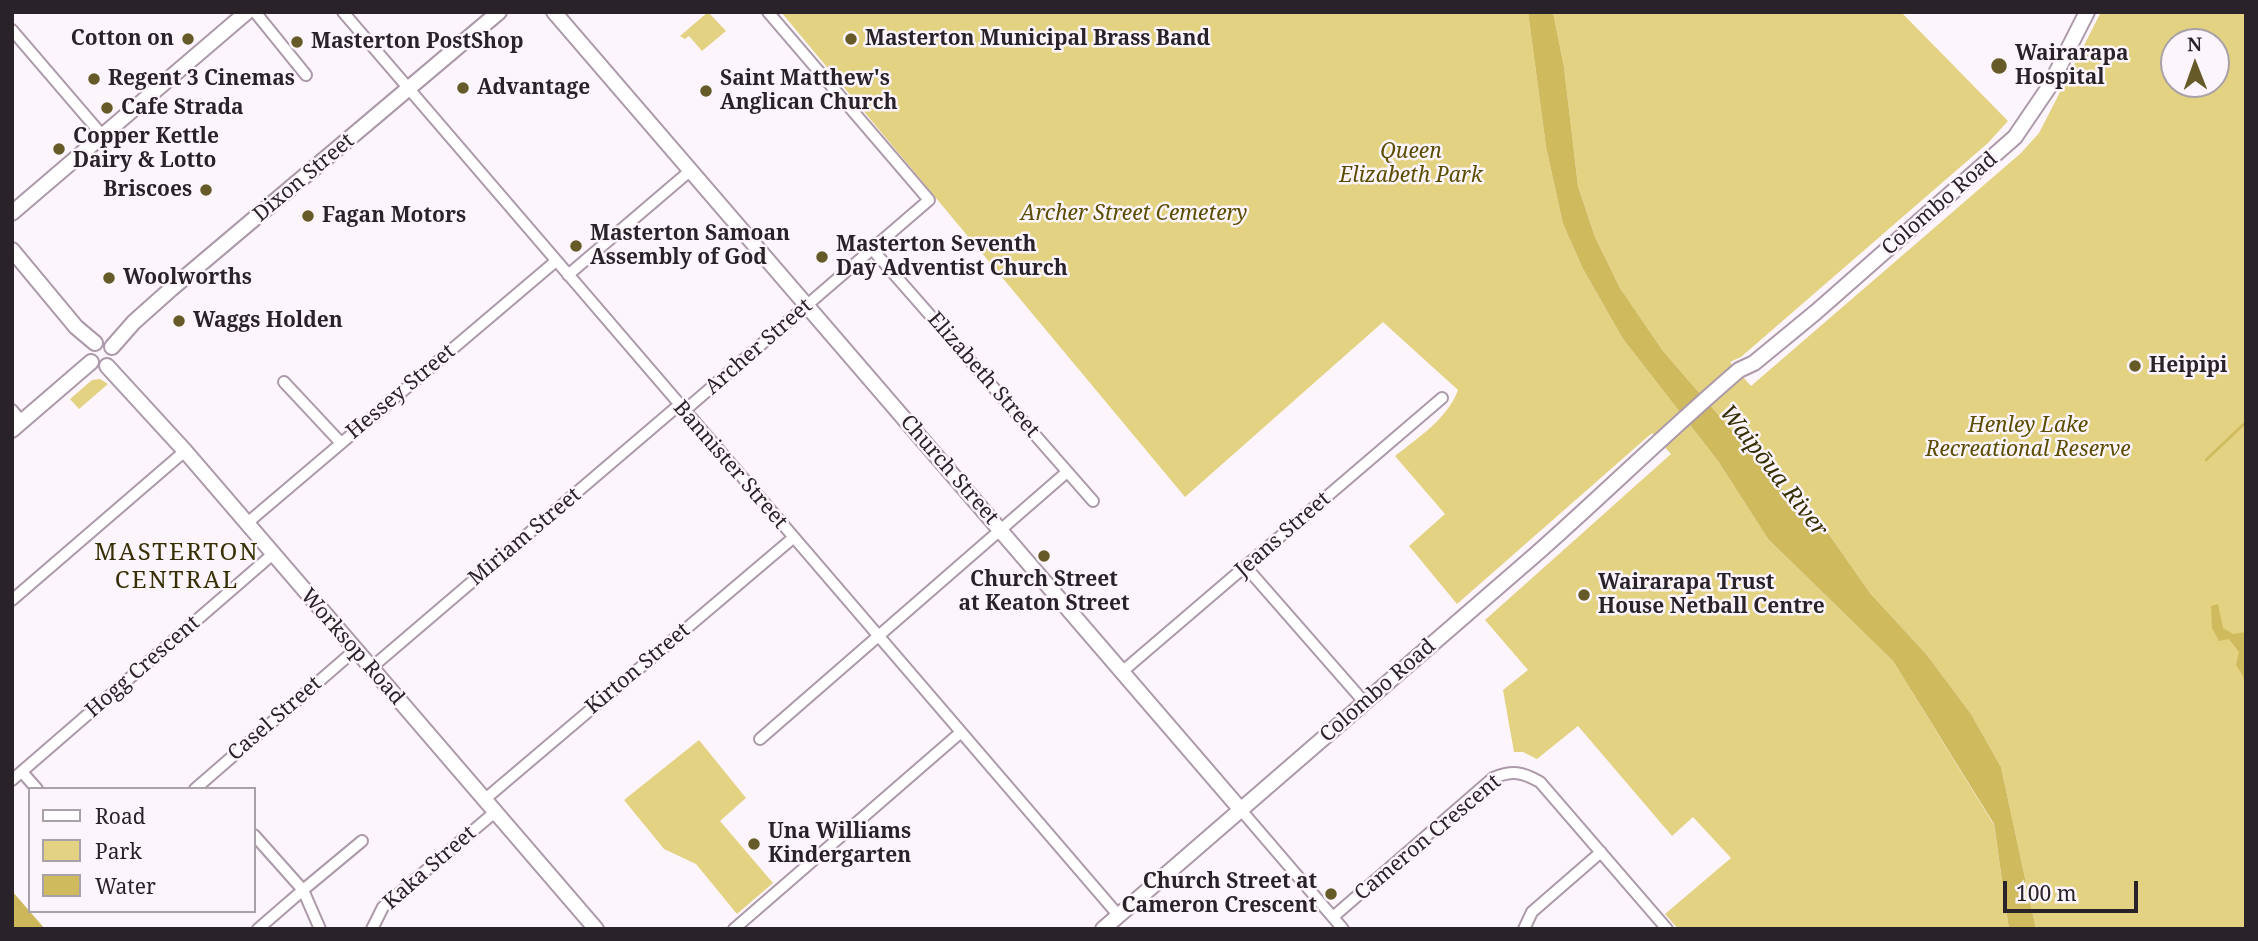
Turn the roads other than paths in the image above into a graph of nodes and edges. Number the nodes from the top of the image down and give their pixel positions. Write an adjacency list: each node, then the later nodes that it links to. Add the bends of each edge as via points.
1 (247, 12): 11 (street)
2 (255, 12): 9 (street)
3 (343, 12): 10 (street, Bannister Street)
4 (499, 12): 10 (street, Dixon Street)
5 (554, 12): 12 (street, Church Street)
6 (768, 12): 14 (street, Archer Street, via 929,200)
7 (2087, 12): 42 (street, Colombo Road, via 2049,87 2015,138)
8 (12, 30): 11 (street)
9 (306, 75)
10 (410, 90): 16 (street, Bannister Street); 20 (street, Dixon Street, via 152,305)
11 (102, 135): 13 (street)
12 (691, 170): 17 (street); 18 (street, Church Street)
13 (12, 213)
14 (873, 249): 18 (street, Archer Street); 30 (street, Elizabeth Street)
15 (12, 250): 19 (street)
16 (556, 261): 17 (street, Bannister Street); 28 (street, Hessey Street)
17 (568, 275): 25 (street, Bannister Street)
18 (808, 305): 25 (street, Archer Street); 33 (street, Church Street)
19 (94, 343): 20 (street, via 104,341); 21 (street, via 88,354)
20 (112, 347): 22 (street, via 114,355)
21 (91, 362): 22 (street); 27 (street)
22 (107, 366): 29 (street, Worksop Road)
23 (284, 382): 28 (street)
24 (1442, 398): 36 (street, Jeans Street)
25 (682, 408): 34 (street, Bannister Street); 40 (street, Miriam Street)
26 (12, 410): 27 (street)
27 (17, 426)
28 (341, 443): 32 (street, Hessey Street)
29 (185, 451): 32 (street, Worksop Road); 37 (street)
30 (1067, 472): 31 (street, Elizabeth Street); 33 (street)
31 (1093, 502)
32 (246, 524): 35 (street, Worksop Road)
33 (1001, 531): 38 (street); 41 (street, Church Street)
34 (793, 538): 38 (street, Bannister Street); 49 (street, Kirton Street)
35 (273, 554): 39 (street, Worksop Road); 45 (street, Hogg Crescent)
36 (1246, 567): 41 (street, Jeans Street); 42 (street)
37 (12, 600)
38 (877, 637): 43 (street, Bannister Street); 44 (street)
39 (355, 650): 40 (street, Worksop Road); 47 (street, Casel Street)
40 (371, 668): 49 (street, Worksop Road)
41 (1123, 671): 50 (street, Church Street)
42 (1365, 703): 50 (street, Colombo Road)
43 (960, 733): 56 (street, Bannister Street); 62 (street)
44 (760, 739)
45 (22, 772): 46 (street, Hogg Crescent); 48 (street)
46 (12, 780)
47 (209, 784)
48 (35, 787)
49 (484, 800): 51 (street, Worksop Road)
50 (1241, 810): 56 (street, Colombo Road); 57 (street, Church Street)
51 (495, 812): 60 (street, Kaka Street, via 383,907); 61 (street, Worksop Road)
52 (256, 837): 55 (street)
53 (362, 841): 55 (street)
54 (1601, 852): 57 (street, Cameron Crescent, via 1540,782 1523,772 1508,772 1493,778); 65 (street, via 1532,912); 66 (street, Cameron Crescent)
55 (303, 890): 58 (street); 59 (street)
56 (1119, 916): 63 (street, Colombo Road)
57 (1333, 917): 64 (street, Church Street)
58 (258, 929)
59 (320, 929)
60 (372, 929)
61 (596, 929)
62 (734, 929)
63 (1103, 929)
64 (1343, 929)
65 (1524, 929)
66 (1667, 929)

